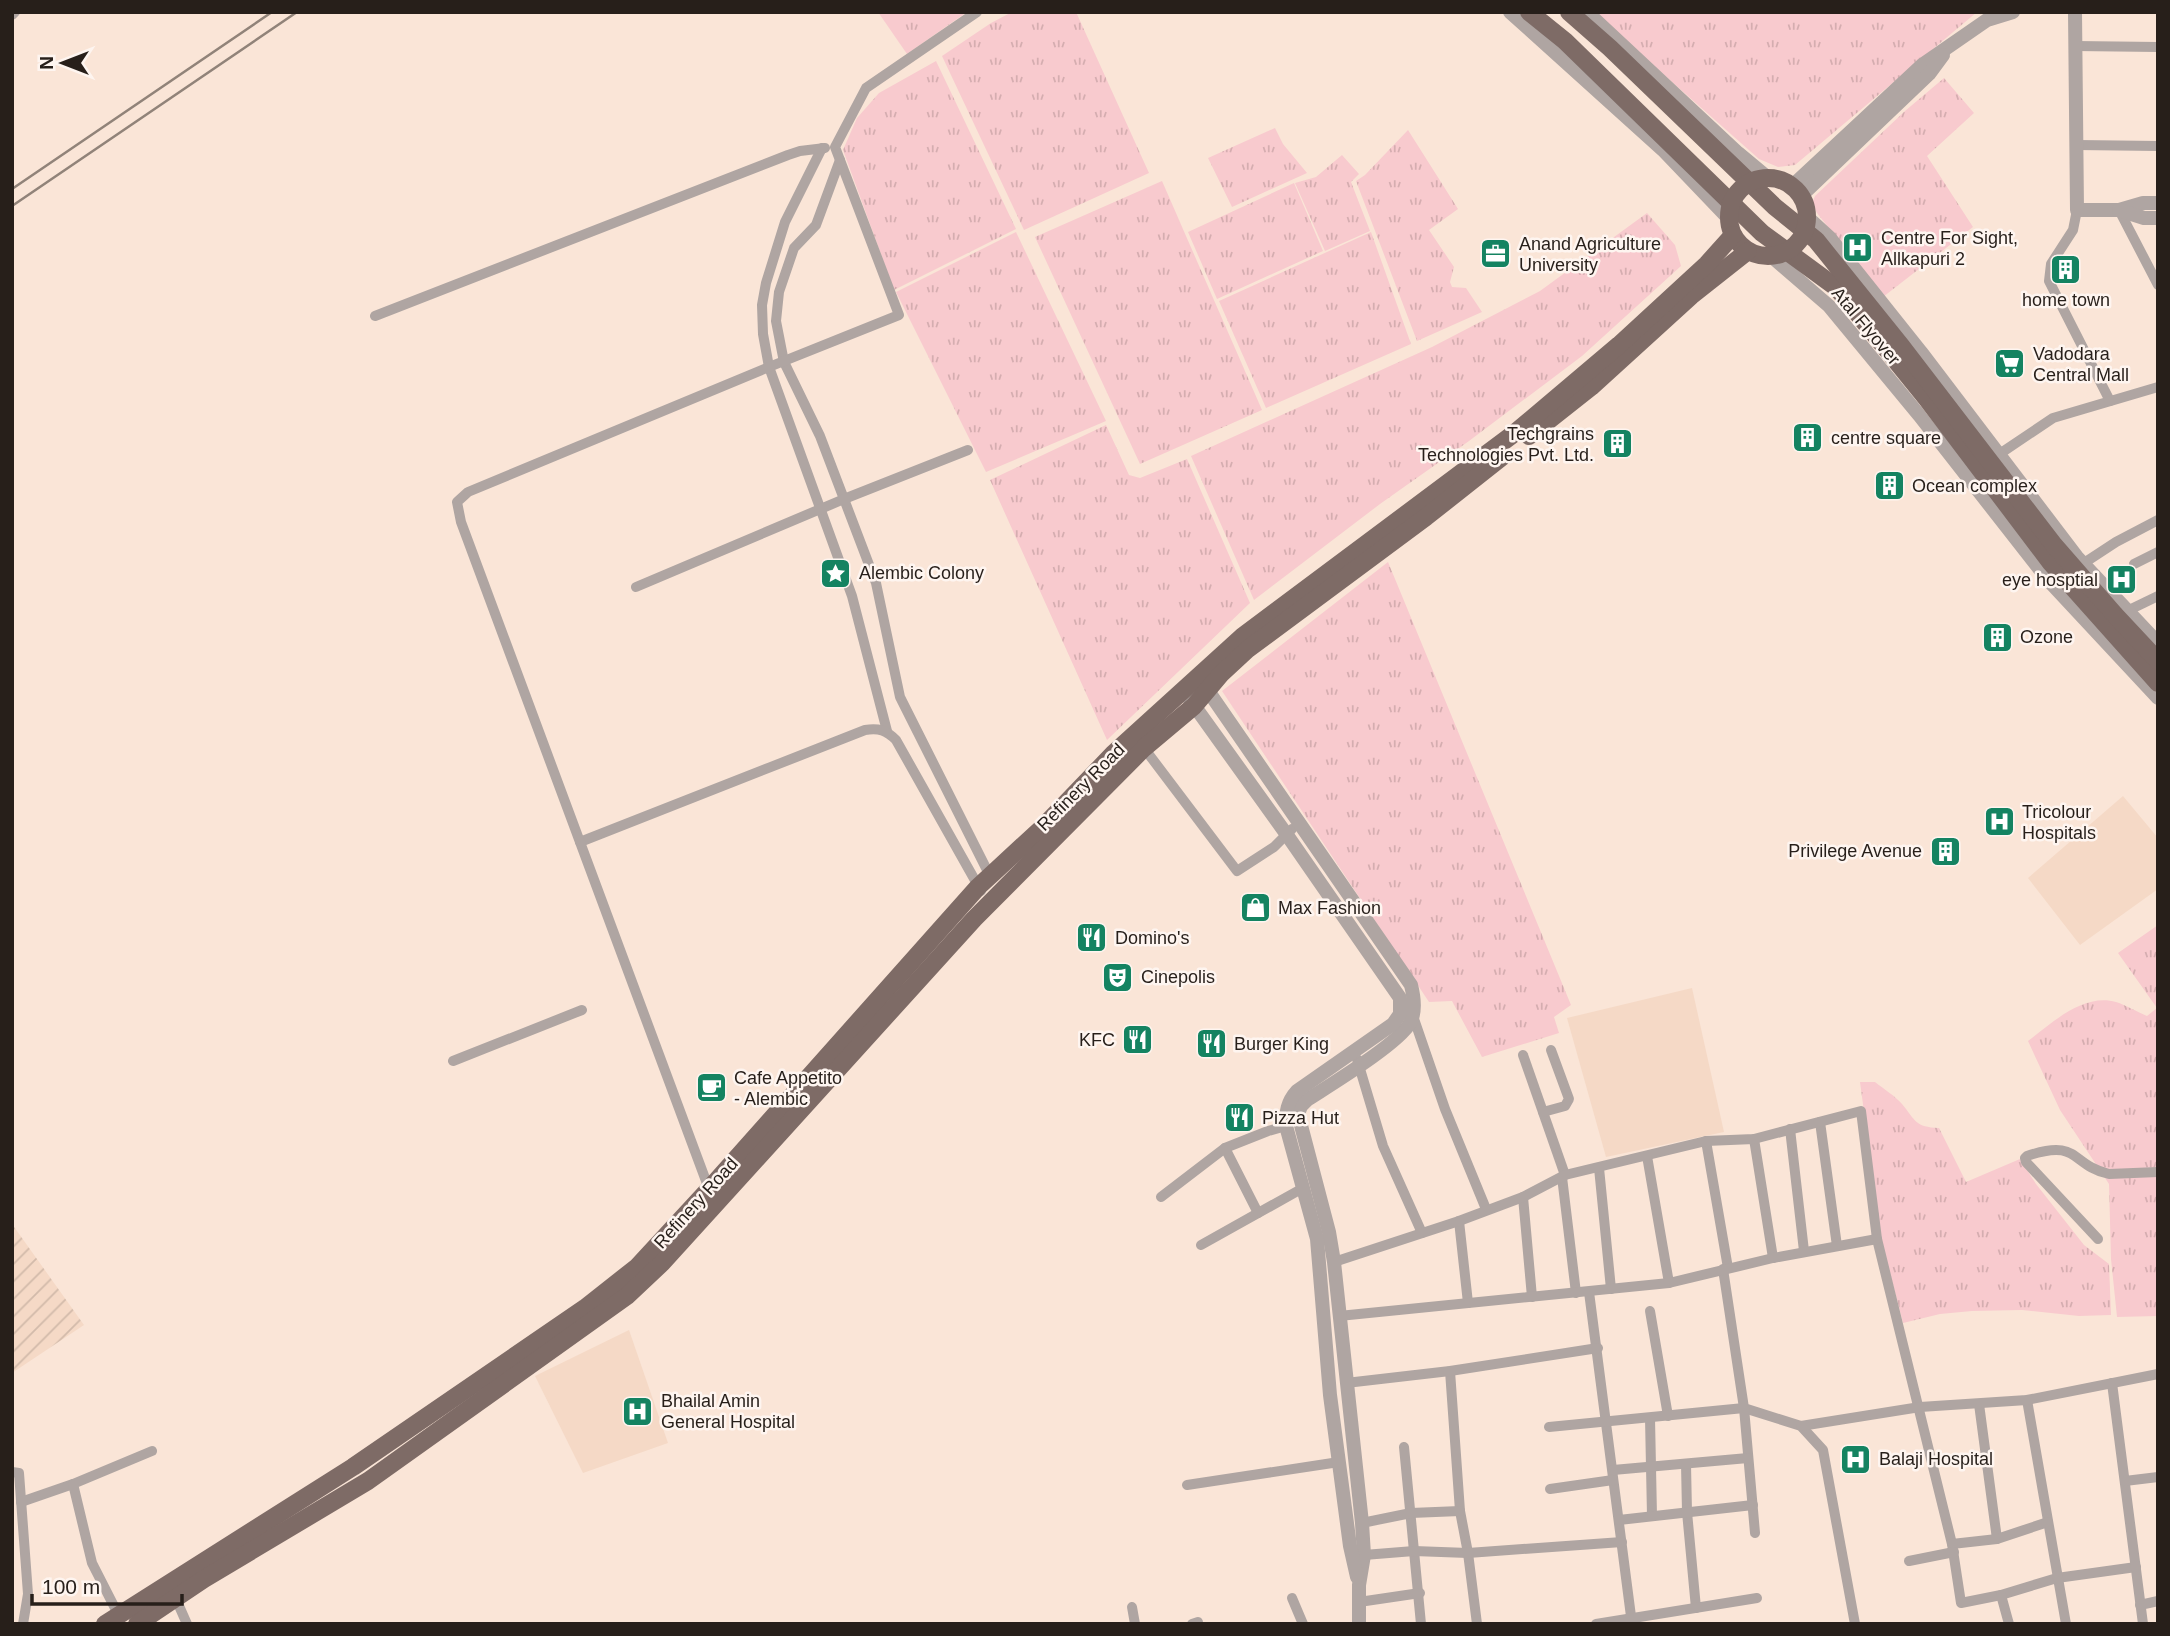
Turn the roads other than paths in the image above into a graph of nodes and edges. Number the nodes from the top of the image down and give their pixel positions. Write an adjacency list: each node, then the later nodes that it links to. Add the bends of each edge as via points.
1 (977, 12): 12 (street, via 866,88)
2 (1510, 12): 22 (street, via 1663,150)
3 (1529, 12): 48 (main road, Atal Flyover, via 1565,41 1762,233 1837,288 2051,563)
4 (1569, 12): 47 (main road, Atal Flyover, via 1774,207 1816,240 2054,545)
5 (1587, 12): 15 (street)
6 (2013, 12): 16 (street, via 1987,20 1922,65)
7 (2075, 12): 8 (street)
8 (2074, 46): 9 (street); 10 (street)
9 (2158, 47)
10 (2077, 145): 11 (street); 18 (street)
11 (2158, 146)
12 (835, 147): 13 (street); 14 (street)
13 (822, 148): 26 (street, via 788,155); 30 (street, via 785,222 766,283 762,324)
14 (840, 160): 29 (street, via 816,225 794,248 779,292 776,321); 29 (street, via 899,315)
15 (1768, 178): 16 (main road, via 1781,180); 22 (main road, via 1756,179 1736,194 1730,205)
16 (1796, 191): 20 (main road)
17 (2158, 203): 19 (street)
18 (2077, 210): 19 (street); 33 (street, via 2073,230 2051,264 2049,281)
19 (2119, 210): 21 (street); 25 (street)
20 (1806, 216): 24 (main road, via 1803,234 1795,245); 28 (street, via 1830,238)
21 (2158, 218)
22 (1731, 227): 23 (main road, via 1737,242); 27 (main road, via 1707,264)
23 (1748, 251): 24 (main road); 27 (main road)
24 (1771, 256): 31 (street, via 1829,306)
25 (2156, 278)
26 (375, 316)
27 (1623, 350): 49 (main road, via 1516,432 1481,466 1243,636)
28 (1921, 352): 31 (street); 35 (street)
29 (784, 362): 30 (street); 37 (street)
30 (769, 367): 38 (street); 57 (street, via 468,492 457,502)
31 (1895, 384): 36 (street)
32 (2158, 387): 33 (street)
33 (2110, 401): 35 (street, via 2053,418)
34 (968, 450): 37 (street)
35 (1998, 454): 36 (street); 41 (street)
36 (1970, 478): 51 (street, via 2049,582)
37 (844, 499): 38 (street); 58 (street, via 877,583 900,697)
38 (821, 510): 43 (street); 53 (street, via 852,596)
39 (2158, 520): 41 (street)
40 (2158, 552): 42 (street)
41 (2084, 564): 45 (street)
42 (2134, 564)
43 (636, 587)
44 (2158, 596): 45 (street)
45 (2127, 611): 46 (street)
46 (2158, 643)
47 (2158, 661)
48 (2158, 683)
49 (1205, 684): 50 (main road, Refinery Road); 52 (main road, Refinery Road); 55 (street)
50 (1183, 690): 52 (street); 58 (main road, Refinery Road)
51 (2158, 698)
52 (1194, 706): 54 (main road, Refinery Road); 56 (street)
53 (887, 731): 57 (street, via 864,730); 58 (street)
54 (1144, 748): 56 (street, via 1237,871); 59 (main road, Refinery Road)
55 (1298, 822): 56 (street); 61 (street, via 1411,985)
56 (1287, 835): 64 (street, via 1400,998 1400,1014 1394,1024)
57 (580, 842): 77 (street)
58 (984, 881): 59 (street); 59 (street); 77 (main road, Refinery Road)
59 (995, 898): 77 (main road, Refinery Road)
60 (582, 1010): 65 (street)
61 (1413, 1016): 64 (street, via 1403,1032); 81 (street)
62 (1550, 1050): 66 (street, via 1569,1099 1565,1106)
63 (1523, 1055): 66 (street)
64 (1356, 1059): 68 (street, via 1292,1096); 84 (street, via 1383,1146); 91 (street, via 1307,1100 1298,1114)
65 (453, 1061)
66 (1543, 1112): 76 (street)
67 (1820, 1122): 69 (street); 85 (street, via 1861,1111); 88 (street)
68 (1286, 1126): 72 (street); 78 (street)
69 (1790, 1129): 70 (street); 89 (street)
70 (1754, 1139): 71 (street); 90 (street)
71 (1706, 1141): 73 (street); 92 (street)
72 (1224, 1148): 79 (street); 82 (street)
73 (1647, 1156): 74 (street); 93 (street)
74 (1599, 1168): 76 (street); 94 (street)
75 (2158, 1172): 86 (street, via 2101,1172 2073,1153 2055,1149 2025,1158)
76 (1563, 1176): 80 (street); 96 (street)
77 (719, 1186): 150 (main road, Refinery Road, via 641,1284 605,1312 368,1481); 158 (main road, Refinery Road, via 637,1267 585,1308 353,1467)
78 (1303, 1188): 82 (street); 118 (street, via 1318,1247)
79 (1161, 1197)
80 (1523, 1197): 81 (street); 97 (street)
81 (1486, 1209): 83 (street)
82 (1258, 1213): 87 (street)
83 (1458, 1221): 84 (street); 98 (street)
84 (1422, 1233): 91 (street)
85 (1877, 1239): 88 (street); 108 (street)
86 (2098, 1239)
87 (1201, 1245)
88 (1837, 1246): 89 (street)
89 (1804, 1251): 90 (street)
90 (1773, 1258): 92 (street)
91 (1334, 1262): 100 (street)
92 (1726, 1269): 93 (street); 109 (street)
93 (1669, 1283): 94 (street)
94 (1611, 1289): 95 (street)
95 (1589, 1292): 96 (street); 101 (street)
96 (1576, 1293): 97 (street)
97 (1532, 1297): 98 (street)
98 (1468, 1303): 100 (street)
99 (1650, 1311): 110 (street)
100 (1339, 1316): 104 (street)
101 (1598, 1348): 102 (street); 112 (street)
102 (1450, 1371): 104 (street); 130 (street)
103 (2158, 1374): 105 (street)
104 (1346, 1383): 136 (street)
105 (2112, 1383): 106 (street); 124 (street)
106 (2027, 1401): 107 (street); 135 (street)
107 (1979, 1404): 108 (street); 138 (street)
108 (1920, 1407): 113 (street); 140 (street)
109 (1744, 1408): 110 (street); 113 (street); 117 (street)
110 (1668, 1416): 111 (street)
111 (1650, 1418): 112 (street); 120 (street)
112 (1606, 1421): 114 (street); 122 (street)
113 (1801, 1426): 169 (street, via 1823,1450)
114 (1549, 1427)
115 (1404, 1447): 132 (street)
116 (152, 1451): 125 (street)
117 (1748, 1458): 119 (street); 129 (street)
118 (1339, 1462): 126 (street); 147 (street)
119 (1686, 1464): 120 (street); 131 (street)
120 (1650, 1467): 122 (street); 133 (street)
121 (12, 1472): 128 (street, via 19,1473)
122 (1613, 1475): 127 (street); 134 (street)
123 (2158, 1477): 124 (street)
124 (2125, 1481): 145 (street)
125 (73, 1484): 128 (street); 158 (street)
126 (1187, 1485)
127 (1550, 1489)
128 (21, 1503): 160 (street, via 28,1594)
129 (1753, 1506): 131 (street); 137 (street)
130 (1460, 1511): 132 (street); 142 (street)
131 (1687, 1512): 133 (street); 157 (street)
132 (1411, 1514): 136 (street); 141 (street)
133 (1652, 1516): 134 (street)
134 (1619, 1520): 139 (street)
135 (2048, 1522): 138 (street); 146 (street)
136 (1363, 1523): 143 (street)
137 (1755, 1534)
138 (1997, 1539): 140 (street)
139 (1622, 1542): 142 (street); 159 (street)
140 (1953, 1548): 144 (street); 149 (street, via 1961,1603)
141 (1414, 1551): 142 (street); 143 (street); 148 (street)
142 (1468, 1553): 167 (street)
143 (1364, 1555): 147 (street)
144 (1909, 1561)
145 (2136, 1567): 146 (street); 155 (street)
146 (2057, 1578): 149 (street); 171 (street)
147 (1359, 1585): 154 (street)
148 (1420, 1593): 154 (street); 166 (street)
149 (2001, 1595): 170 (street)
150 (176, 1598): 161 (main road, Refinery Road); 162 (street)
151 (1292, 1598): 164 (street)
152 (1757, 1598): 157 (street)
153 (2158, 1601): 155 (street)
154 (1359, 1602): 165 (street)
155 (2140, 1605): 172 (street)
156 (1132, 1608): 163 (street)
157 (1696, 1608): 159 (street)
158 (111, 1619)
159 (1632, 1621): 168 (street)
160 (23, 1624)
161 (137, 1624)
162 (187, 1624)
163 (1135, 1624)
164 (1303, 1624)
165 (1359, 1624)
166 (1421, 1624)
167 (1477, 1624)
168 (1596, 1624)
169 (1855, 1624)
170 (2009, 1624)
171 (2066, 1624)
172 (2143, 1624)

